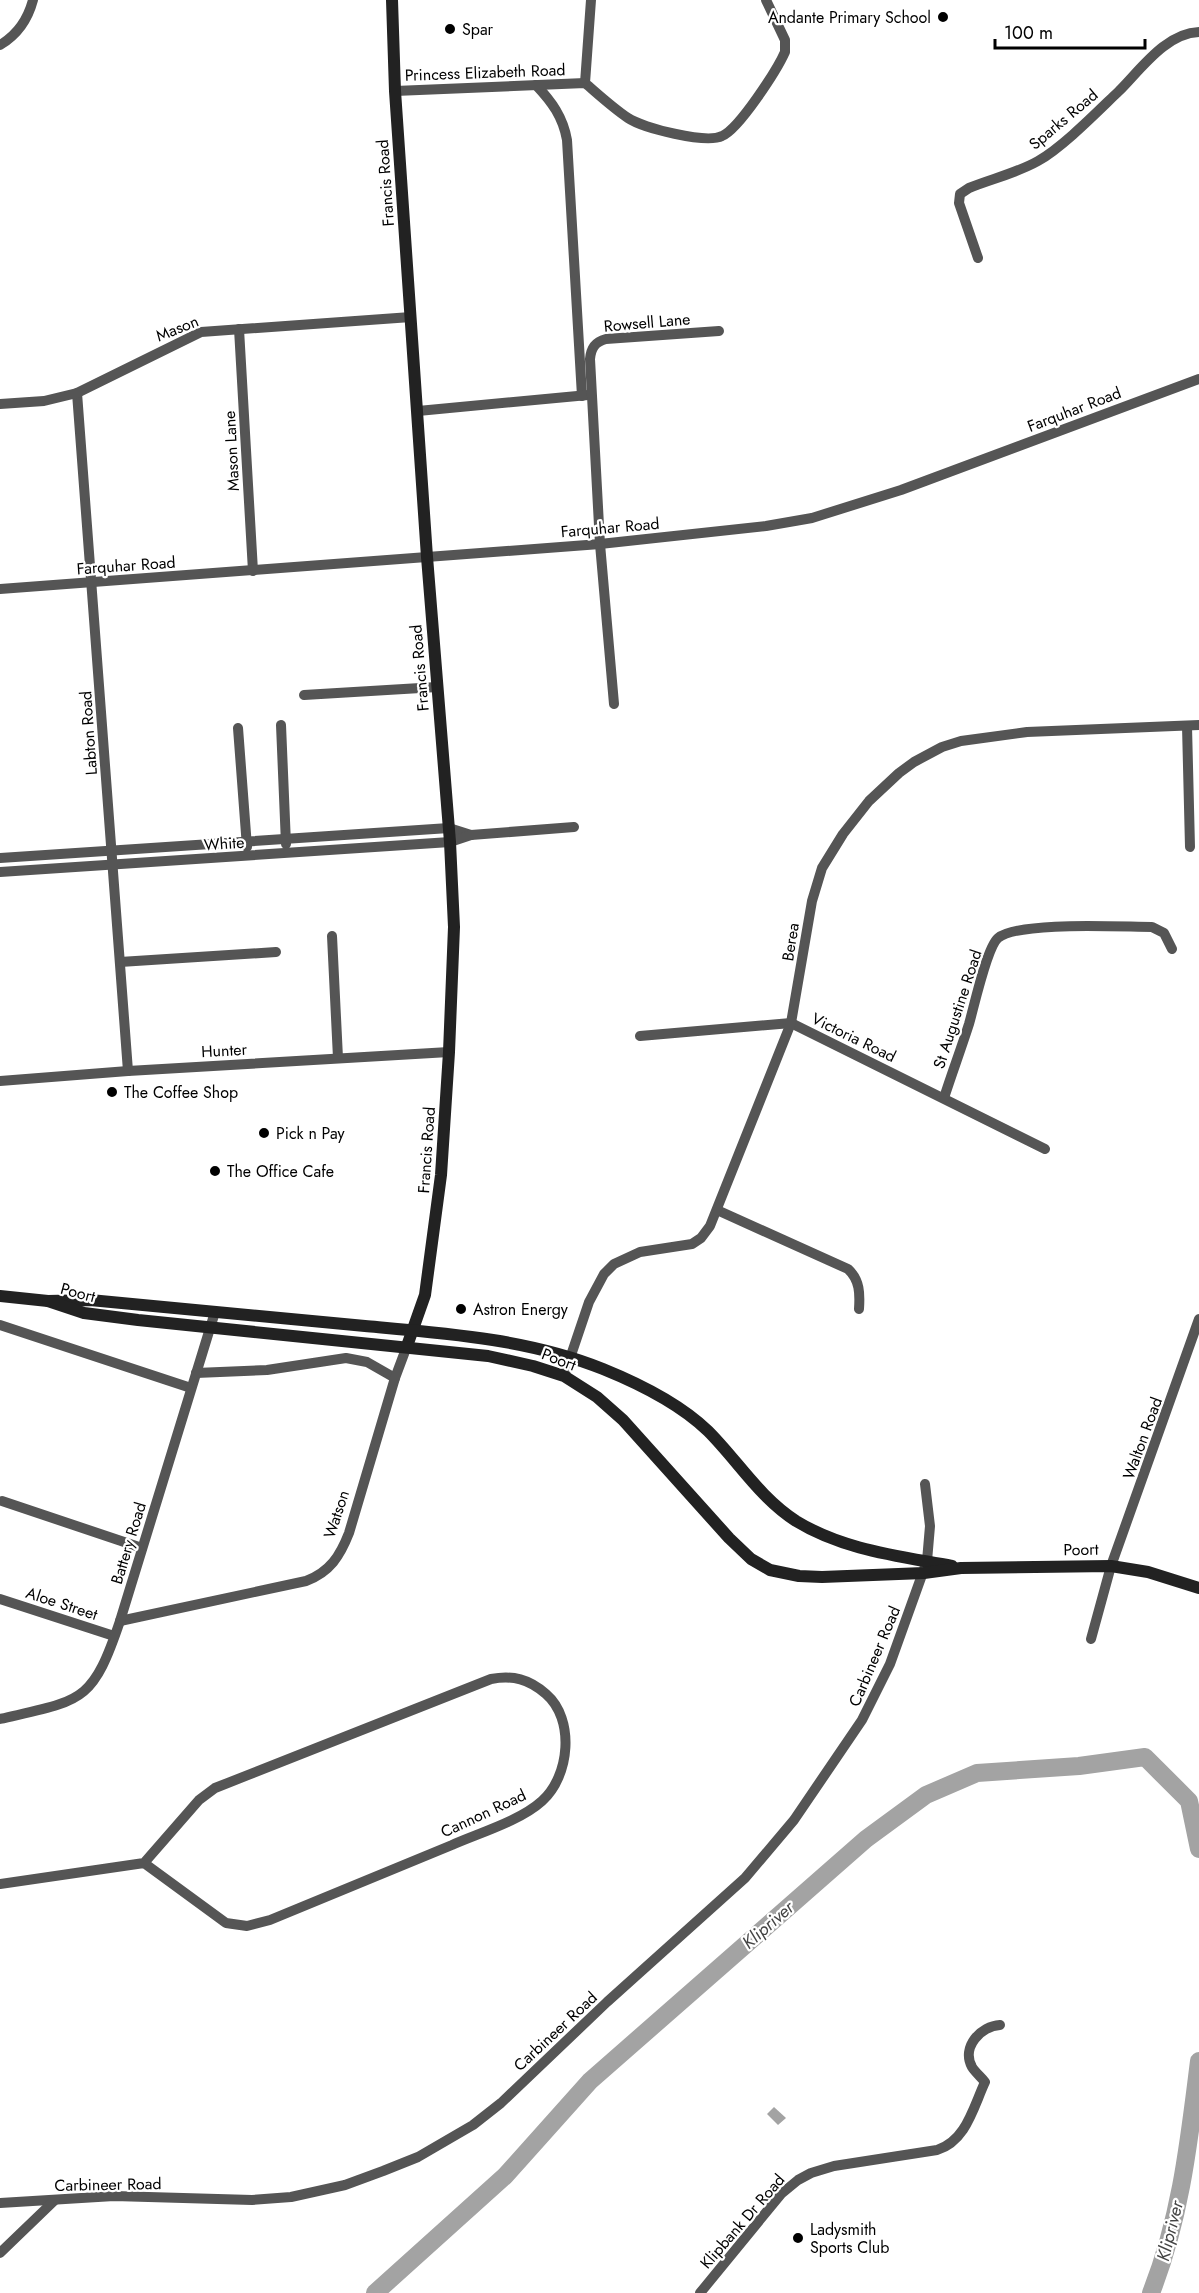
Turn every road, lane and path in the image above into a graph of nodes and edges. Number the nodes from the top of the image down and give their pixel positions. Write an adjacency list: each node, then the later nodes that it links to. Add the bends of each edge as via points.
1 (33, 0): 6 (street, via 25,20)
2 (392, 0): 9 (street, Francis Road)
3 (591, 0): 7 (street)
4 (766, 0): 7 (street, Princess Elizabeth Road, via 785,40 785,52 741,119 720,138 707,139 636,122)
5 (1199, 32): 10 (street, Sparks Road, via 1175,38 1162,48 1038,161 960,194 959,203)
6 (0, 45)
7 (585, 83): 8 (street, Princess Elizabeth Road)
8 (536, 85): 9 (street, Princess Elizabeth Road); 16 (street, via 560,115 567,140)
9 (395, 91): 11 (street, Francis Road)
10 (978, 258)
11 (411, 317): 12 (street, Mason); 18 (street, Francis Road)
12 (239, 329): 15 (street, Mason, via 189,336); 21 (street, Mason Lane)
13 (719, 331): 16 (street, Rowsell Lane, via 606,339 596,343 591,350)
14 (1199, 379): 19 (street, Farquhar Road, via 830,514 766,526)
15 (77, 393): 17 (street, Mason, via 44,401); 22 (street, Labton Road)
16 (587, 395): 18 (street); 19 (street)
17 (0, 404)
18 (418, 411): 20 (street, Francis Road)
19 (600, 544): 20 (street, Farquhar Road); 26 (street)
20 (427, 557): 21 (street, Farquhar Road); 24 (street, Francis Road)
21 (254, 571): 22 (street, Farquhar Road)
22 (92, 583): 23 (street, Farquhar Road); 38 (street, Labton Road)
23 (0, 589)
24 (437, 687): 25 (street); 32 (street, Francis Road)
25 (304, 695)
26 (615, 704)
27 (281, 725): 34 (street)
28 (1199, 725): 29 (street, Berea)
29 (1187, 726): 37 (street); 48 (street, Berea, via 1027,732 978,738 942,747 899,773 854,819 822,868 812,901)
30 (238, 728): 35 (street)
31 (574, 827): 33 (street)
32 (449, 828): 33 (street); 34 (street, White); 36 (street, Francis Road)
33 (471, 835): 36 (street, White)
34 (286, 839): 35 (street, White); 39 (street)
35 (247, 841): 38 (street, White); 40 (street)
36 (450, 842): 39 (street, White); 50 (street, Francis Road, via 454,927)
37 (1190, 847)
38 (111, 851): 41 (street, White); 42 (street, Labton Road)
39 (287, 853): 40 (street, White)
40 (248, 856): 42 (street, White)
41 (0, 858)
42 (113, 865): 43 (street, White); 47 (street, Labton Road)
43 (0, 872)
44 (332, 936): 51 (street)
45 (1172, 949): 54 (street, St Augustine Road, via 1164,933 1152,927 1043,928 1000,936 990,951)
46 (276, 952): 47 (street)
47 (120, 962): 52 (street, Labton Road)
48 (791, 1023): 49 (street, Victoria Road); 54 (street, Victoria Road); 56 (street, Berea)
49 (640, 1036)
50 (449, 1052): 51 (street, Hunter); 64 (street, Francis Road, via 434,1238 425,1295)
51 (338, 1058): 52 (street, Hunter)
52 (128, 1071): 53 (street, Hunter)
53 (0, 1081)
54 (944, 1098): 55 (street, Victoria Road)
55 (1045, 1149)
56 (717, 1210): 59 (street, via 842,1265 856,1279); 66 (street, Berea, via 705,1233 692,1244 640,1252 604,1274 589,1302)
57 (0, 1296): 58 (street)
58 (48, 1301): 60 (street, Poort, via 90,1300); 63 (street, Poort, via 84,1313)
59 (860, 1309)
60 (215, 1312): 63 (street, Battery Road); 64 (street, Poort)
61 (1199, 1319): 74 (street, Walton Road)
62 (0, 1325): 70 (street)
63 (210, 1328): 65 (street, Poort); 67 (street, Battery Road)
64 (414, 1330): 65 (street, Watson); 66 (street, Poort, via 521,1346)
65 (407, 1346): 68 (street, Poort, via 492,1357); 69 (street, Watson)
66 (571, 1358): 68 (street, Berea); 75 (street, Poort, via 643,1387 692,1418 761,1493 808,1528)
67 (196, 1373): 69 (street, via 267,1370 346,1358 367,1362); 70 (street, Battery Road)
68 (564, 1376): 75 (street, Poort, via 616,1413 729,1538 759,1565 799,1576)
69 (395, 1378): 78 (street, Watson, via 349,1533 329,1568 306,1581)
70 (191, 1388): 73 (street, Battery Road)
71 (925, 1484): 75 (street, Carbineer Road, via 930,1526)
72 (2, 1501): 73 (street)
73 (142, 1548): 78 (street, Battery Road)
74 (1111, 1566): 75 (street, Poort); 76 (street, Poort, via 1148,1572); 80 (street, Walton Road)
75 (925, 1567): 85 (street, Carbineer Road, via 873,1701 779,1839 737,1885 473,2125 418,2157 383,2171 328,2190 291,2197 252,2200 114,2196)
76 (1199, 1588)
77 (0, 1599): 79 (street, Aloe Street)
78 (120, 1621): 79 (street, Battery Road)
79 (114, 1636): 81 (street, Battery Road, via 102,1670 83,1694 54,1707)
80 (1091, 1639)
81 (0, 1719)
82 (144, 1863): 82 (street, Cannon Road, via 199,1800 215,1788 491,1679 513,1677 530,1683 552,1699 561,1716 565,1748 562,1766 554,1786 533,1808 270,1920 247,1926 226,1923); 83 (street)
83 (0, 1884)
84 (1000, 2025): 88 (street, Klipbank Dr Road, via 989,2026 975,2038 968,2052 971,2066 985,2082 957,2139 945,2148 834,2166 798,2180 781,2194)
85 (55, 2200): 86 (street, Carbineer Road); 87 (street)
86 (0, 2203)
87 (0, 2253)
88 (700, 2293)

